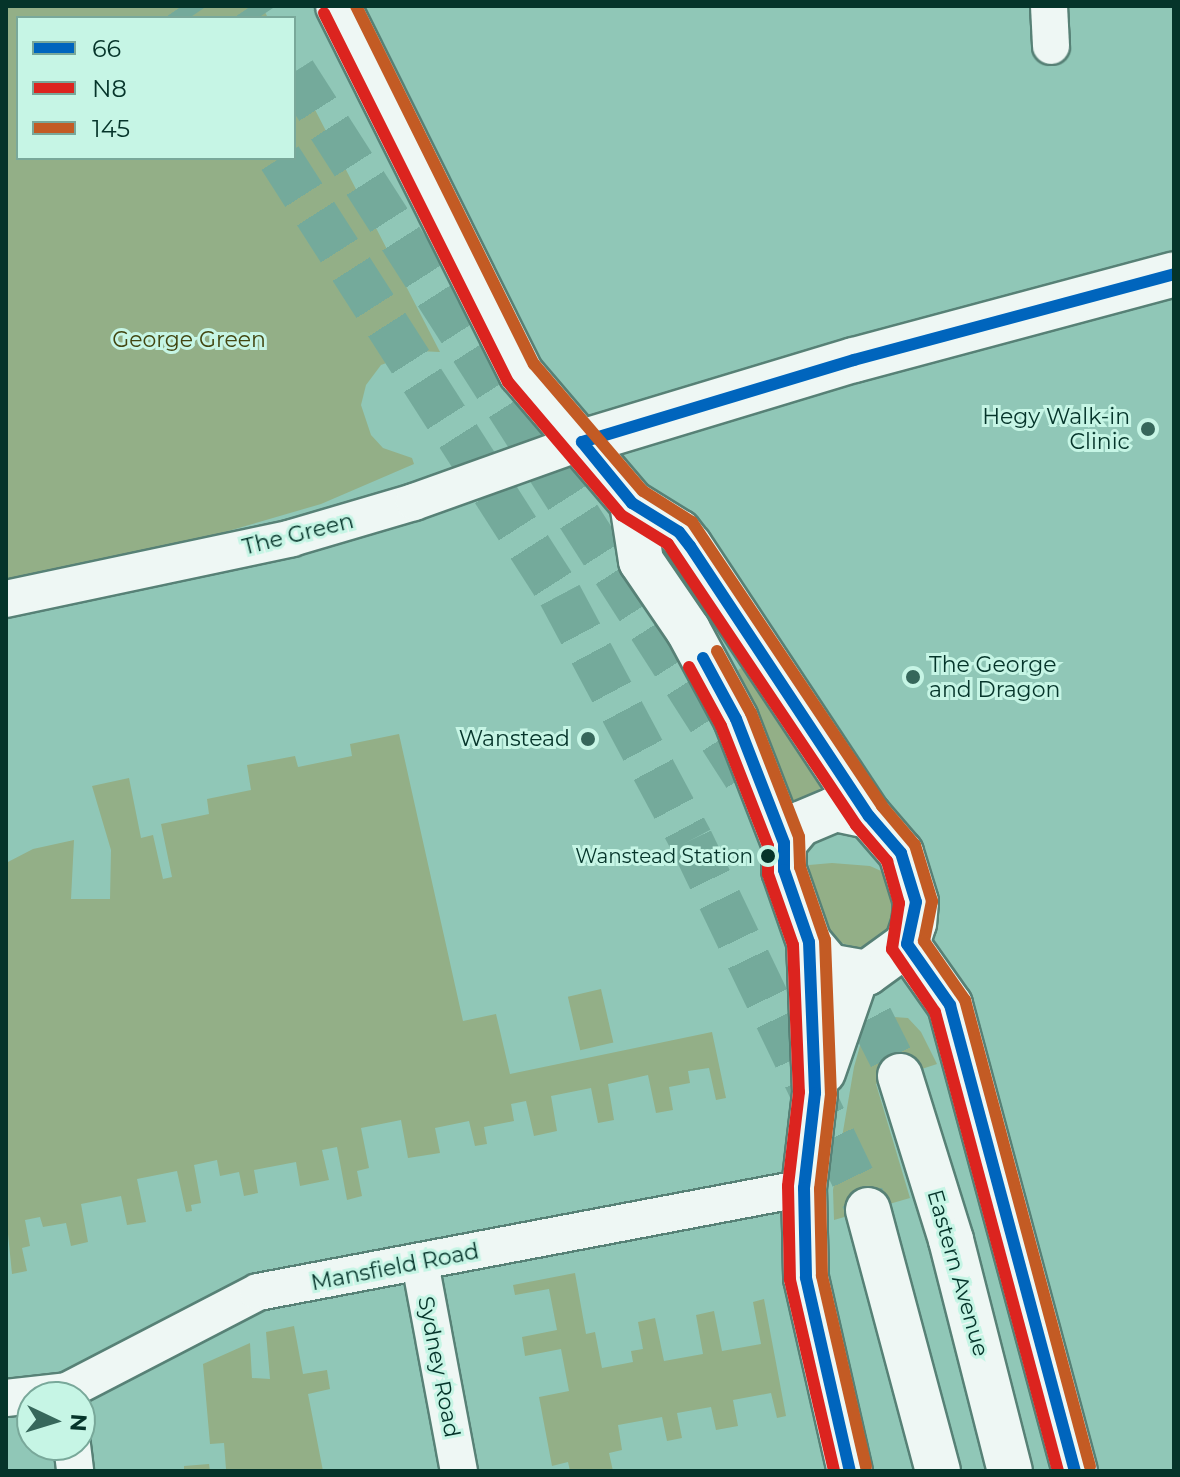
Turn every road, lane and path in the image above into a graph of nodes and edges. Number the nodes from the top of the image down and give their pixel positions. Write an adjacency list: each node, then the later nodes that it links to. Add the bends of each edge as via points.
1 (338, 6): 5 (main road, via 521,373)
2 (1049, 6): 3 (street)
3 (1051, 46)
4 (1174, 274): 5 (main road, via 854,360)
5 (582, 442): 6 (main road); 7 (street, The Green, via 414,502 292,538)
6 (632, 503): 8 (main road, via 679,532 690,546); 9 (main road, via 641,561 688,630 736,719)
7 (6, 599)
8 (869, 816): 9 (main road, via 835,809 800,824); 11 (main road, via 901,853 912,885 916,902)
9 (784, 843): 10 (main road, via 784,870)
10 (809, 942): 12 (main road, via 829,966); 14 (main road)
11 (907, 944): 12 (main road, via 881,966); 23 (main road, via 950,1005)
12 (857, 974): 14 (main road)
13 (900, 1076): 22 (main road, Eastern Avenue, via 951,1240)
14 (815, 1093): 15 (main road)
15 (804, 1188): 17 (street, Mansfield Road); 20 (main road, via 806,1278)
16 (868, 1210): 21 (main road)
17 (420, 1263): 18 (street, Mansfield Road, via 258,1292); 19 (street, Sydney Road)
18 (92, 1381)
19 (459, 1471)
20 (850, 1471)
21 (938, 1471)
22 (1010, 1471)
23 (1075, 1471)

